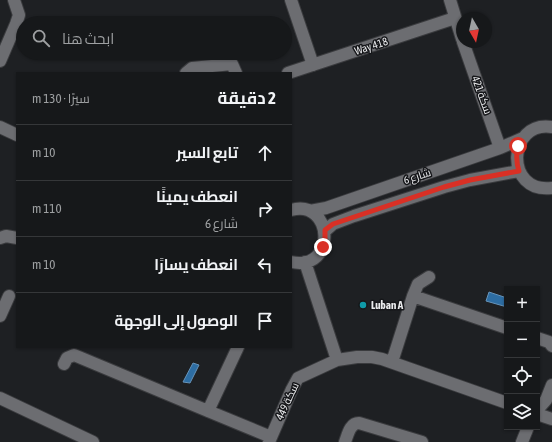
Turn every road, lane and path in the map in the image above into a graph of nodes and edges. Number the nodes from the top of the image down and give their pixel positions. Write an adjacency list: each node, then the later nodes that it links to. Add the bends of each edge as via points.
1 (14, 0): 4 (street)
2 (291, 0): 10 (street)
3 (450, 0): 5 (street)
4 (19, 16)
5 (455, 18): 6 (street); 10 (street, Way 418)
6 (456, 21)
7 (16, 24): 9 (street)
8 (465, 48): 18 (street, سكة 421)
9 (0, 61)
10 (314, 65): 13 (street, Way 418)
11 (187, 72): 12 (street, via 192,68 232,64)
12 (236, 72)
13 (291, 72)
14 (0, 127): 16 (street)
15 (552, 127): 17 (street, شارع 6, via 539,127)
16 (16, 135)
17 (523, 138): 18 (street, شارع 6); 19 (street, via 516,154)
18 (500, 148): 22 (street, شارع 6, via 326,208)
19 (519, 171): 20 (street, via 530,184); 23 (street, شارع 6, via 444,187 333,224)
20 (552, 188)
21 (292, 210): 22 (street, شارع 6)
22 (310, 211): 23 (street, via 317,216)
23 (325, 230): 27 (street, via 323,247 319,254)
24 (0, 238): 25 (street)
25 (16, 238)
26 (292, 262): 27 (street)
27 (305, 262): 36 (street)
28 (429, 277): 30 (street, via 418,284)
29 (9, 295): 31 (street)
30 (413, 296): 32 (street); 37 (street)
31 (0, 316)
32 (504, 327)
33 (540, 339): 34 (street)
34 (552, 346)
35 (238, 348): 43 (street)
36 (337, 360): 37 (street, سكة 449, via 357,356); 47 (street, سكة 449, via 298,378)
37 (392, 362): 41 (street, سكة 449)
38 (64, 364): 43 (street, via 67,358 74,355)
39 (552, 385): 42 (street, via 546,400)
40 (0, 398): 48 (street)
41 (504, 402)
42 (540, 407)
43 (208, 411): 47 (street)
44 (540, 415): 45 (street)
45 (552, 419)
46 (527, 430): 51 (street)
47 (270, 439)
48 (93, 442)
49 (345, 442): 50 (street, via 355,423)
50 (422, 442)
51 (522, 442)

